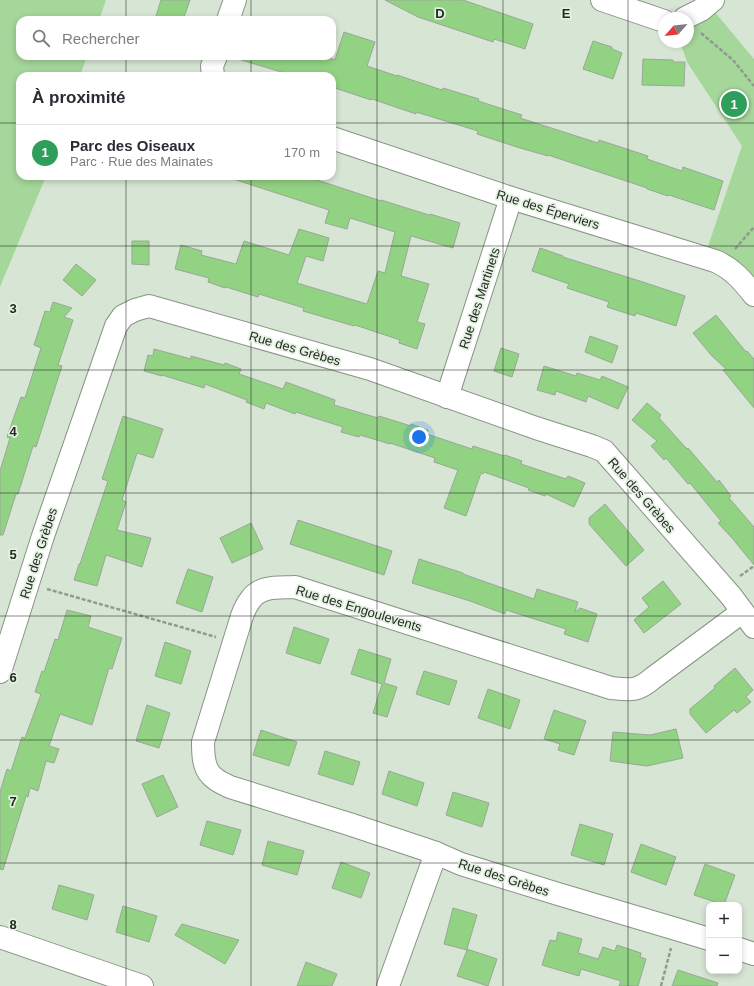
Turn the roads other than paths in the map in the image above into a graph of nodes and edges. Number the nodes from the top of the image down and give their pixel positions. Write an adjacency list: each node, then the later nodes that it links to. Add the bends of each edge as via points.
1 (235, 0): 4 (street)
2 (602, 0): 5 (street)
3 (713, 0): 6 (street, via 701,10)
4 (229, 16)
5 (658, 19)
6 (694, 22)
7 (214, 60): 8 (street)
8 (213, 72)
9 (336, 139): 10 (street, Rue des Éperviers)
10 (510, 198): 11 (street, Rue des Éperviers, via 722,264); 12 (street, Rue des Martinets)
11 (754, 295)
12 (447, 397): 13 (street, Rue des Grèbes, via 604,451 731,596); 14 (street, Rue des Grèbes, via 370,369 149,306 123,316 116,326 43,536)
13 (748, 619): 15 (street, Rue des Engoulevents, via 644,686 631,690 611,688 295,587 259,590 251,598 242,616 203,742 203,755 211,775 230,787)
14 (0, 672)
15 (436, 853): 17 (street, Rue des Grèbes, via 461,864); 21 (street)
16 (0, 937): 20 (street)
17 (706, 938)
18 (742, 950): 19 (street)
19 (754, 954)
20 (142, 986)
21 (388, 986)

